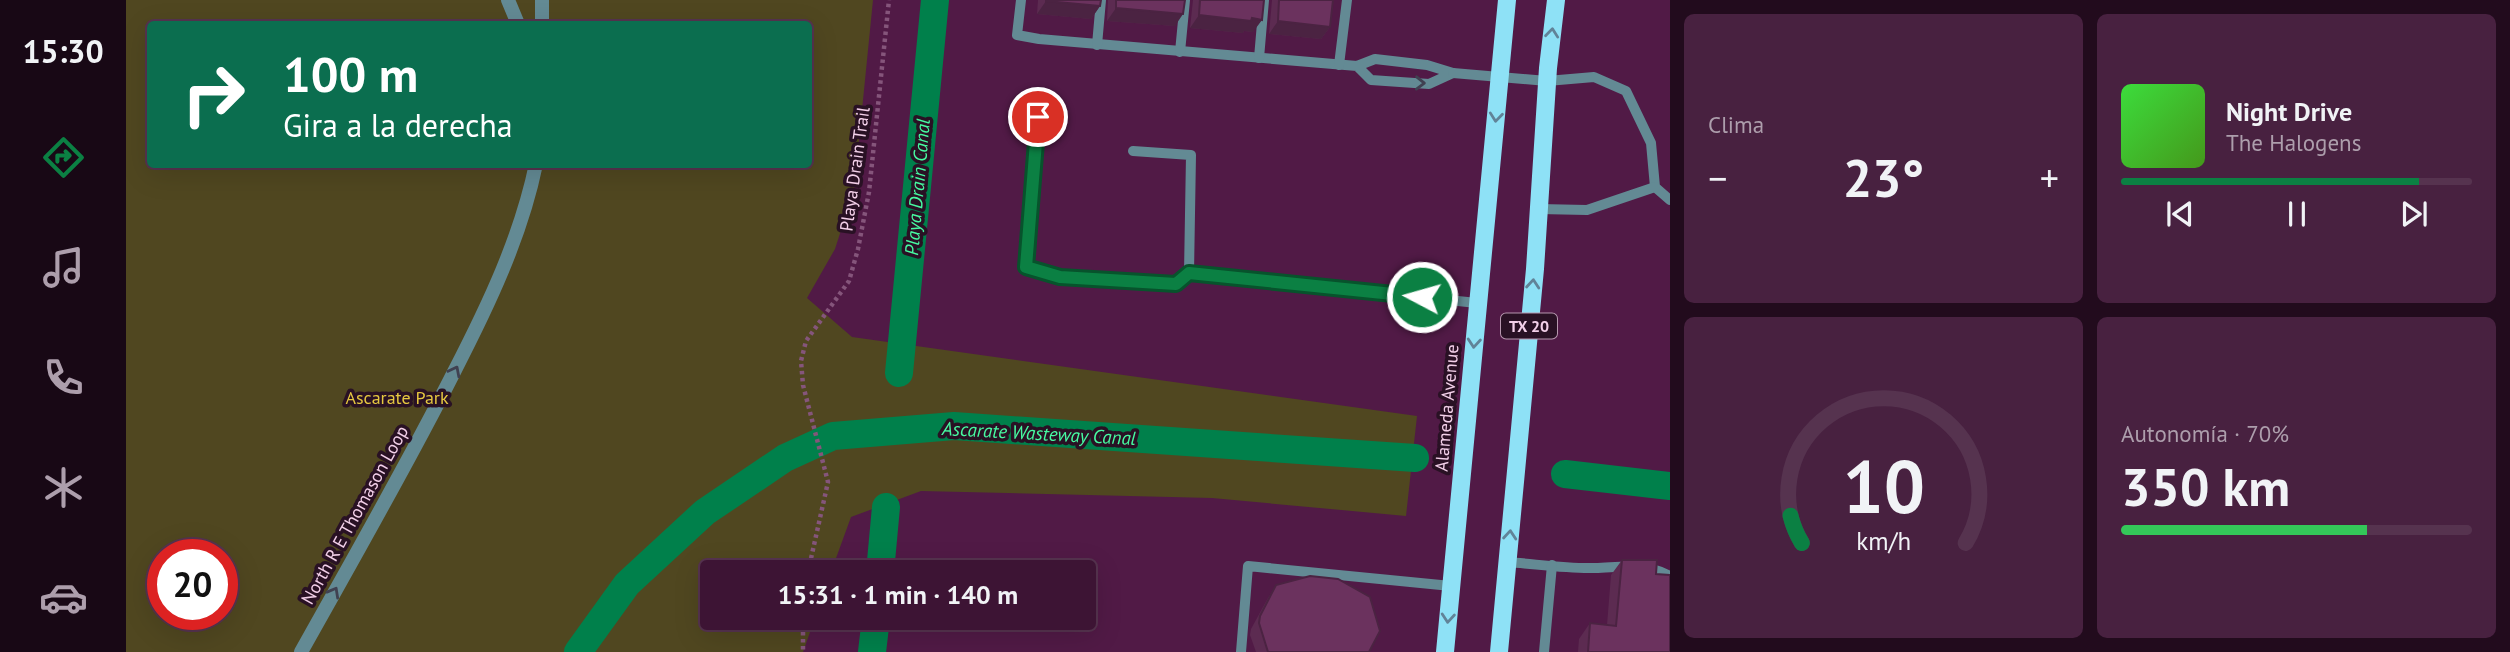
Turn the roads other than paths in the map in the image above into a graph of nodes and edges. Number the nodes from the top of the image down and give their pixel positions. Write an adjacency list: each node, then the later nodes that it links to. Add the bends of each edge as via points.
1 (508, 0): 10 (street)
2 (542, 0): 11 (street)
3 (1021, 0): 12 (lane, via 1017,35)
4 (1101, 0): 12 (lane)
5 (1185, 0): 13 (lane)
6 (1264, 0): 14 (lane)
7 (1347, 0): 15 (lane)
8 (1507, 0): 18 (main road, Alameda Avenue / TX 20)
9 (1556, 0): 19 (main road, TX 20, one-way to 9)
10 (518, 21)
11 (542, 21)
12 (1097, 45): 13 (lane)
13 (1180, 52): 14 (lane)
14 (1259, 58): 15 (lane)
15 (1339, 65): 16 (lane)
16 (1357, 66): 17 (lane, via 1375,59); 17 (lane, one-way to 17, via 1371,79 1429,84)
17 (1453, 73): 18 (lane)
18 (1500, 77): 19 (lane); 27 (main road, Alameda Avenue / TX 20, one-way to 27)
19 (1548, 81): 23 (lane, via 1594,77 1626,91 1651,143); 25 (main road, TX 20)
20 (1038, 117): 26 (lane, via 1026,267 1060,277 1176,284)
21 (1133, 151): 26 (lane, via 1191,155)
22 (535, 168): 32 (street, North R E Thomason Loop, one-way to 22, via 491,300)
23 (1656, 187): 24 (lane); 25 (lane, via 1587,210)
24 (1670, 200)
25 (1539, 209): 28 (main road, TX 20, one-way to 25)
26 (1189, 273): 27 (lane)
27 (1478, 303): 31 (main road, Alameda Avenue / TX 20, one-way to 31)
28 (1507, 562): 29 (lane); 35 (main road, TX 20)
29 (1552, 565): 30 (lane, via 1644,566); 36 (lane)
30 (1670, 576)
31 (1451, 586): 33 (lane, via 1248,566); 34 (main road, Alameda Avenue / TX 20, one-way to 34)
32 (301, 652)
33 (1241, 652)
34 (1445, 652)
35 (1499, 652)
36 (1544, 652)

